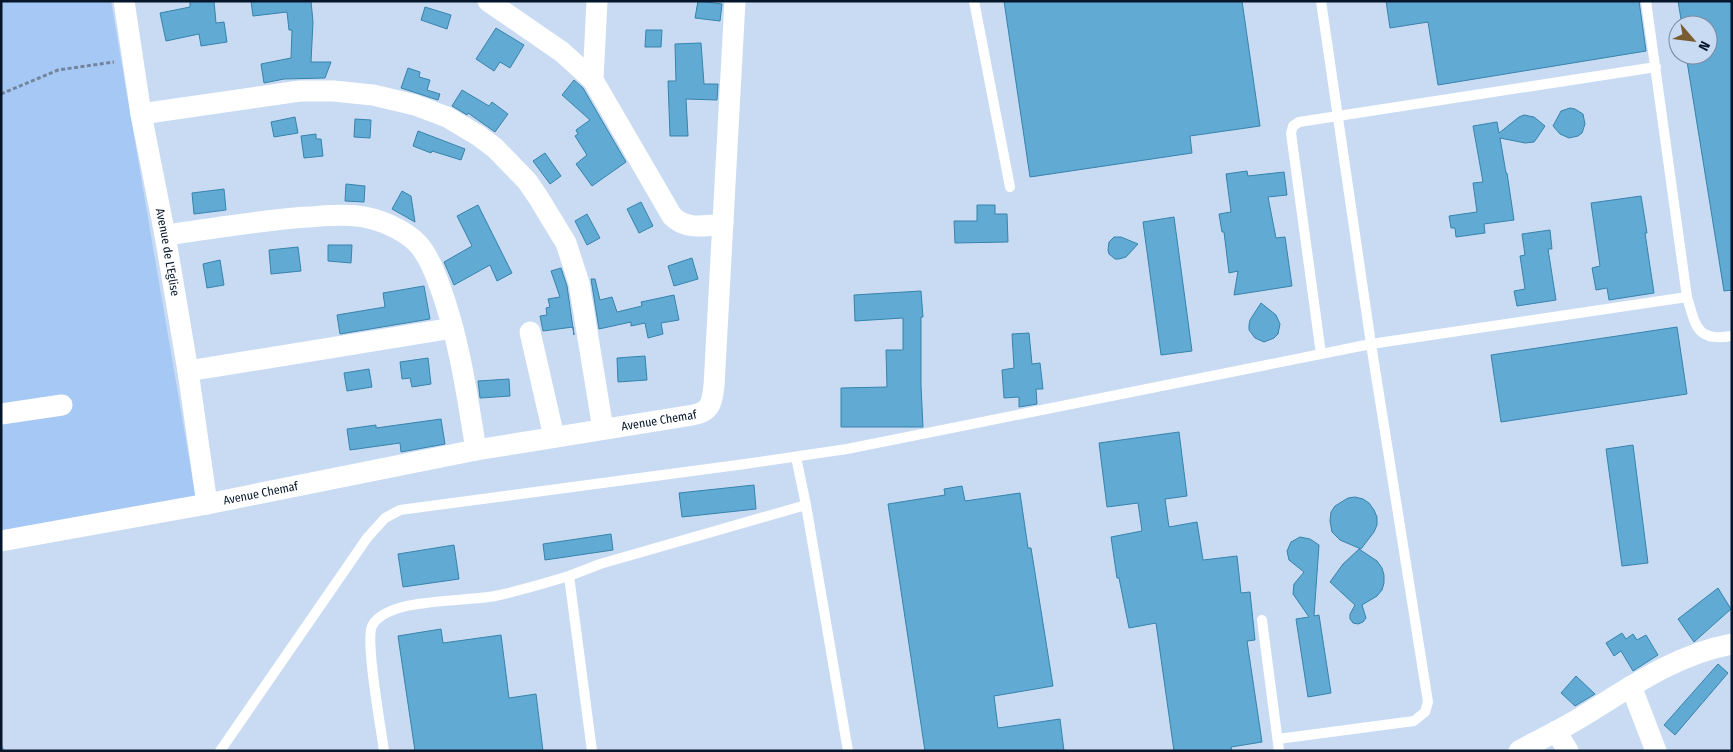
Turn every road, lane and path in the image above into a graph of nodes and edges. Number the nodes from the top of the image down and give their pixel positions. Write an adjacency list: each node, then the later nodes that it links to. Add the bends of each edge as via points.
1 (124, 1): 8 (street, Avenue de L'Eglise)
2 (488, 1): 10 (street, via 562,52)
3 (597, 1): 10 (street)
4 (735, 1): 15 (street, Avenue Chemaf)
5 (974, 1): 14 (lane)
6 (1321, 1): 13 (lane)
7 (1646, 1): 9 (lane)
8 (132, 60): 11 (path, via 58,70); 12 (street, Avenue de L'Eglise)
9 (1656, 67): 13 (lane); 17 (lane)
10 (594, 80): 15 (street, via 677,222 691,226)
11 (1, 94)
12 (141, 114): 16 (street, Avenue de L'Eglise); 26 (street, via 300,91 333,91 373,95 415,105 447,117 479,136 527,181 566,243 579,283)
13 (1339, 116): 21 (lane); 22 (lane, via 1299,122 1291,133)
14 (1010, 187)
15 (723, 224): 26 (street, Avenue Chemaf, via 714,386 709,406 698,414)
16 (165, 235): 18 (street, via 286,219 335,215 371,218 417,242 426,254); 23 (street, Avenue de L'Eglise)
17 (1687, 297): 20 (lane, via 1698,330 1707,336); 21 (lane)
18 (454, 328): 23 (street); 28 (street)
19 (530, 332): 27 (street)
20 (1732, 336)
21 (1371, 344): 22 (lane); 38 (lane, via 1428,702 1424,712 1414,721)
22 (1321, 354): 29 (lane)
23 (188, 371): 30 (street, Avenue de L'Eglise)
24 (62, 405): 25 (street)
25 (1, 414)
26 (603, 429): 27 (street, Avenue Chemaf)
27 (554, 437): 28 (street, Avenue Chemaf)
28 (476, 450): 30 (street, Avenue Chemaf)
29 (796, 457): 31 (lane); 39 (lane, via 400,510 385,518 368,538)
30 (207, 504): 32 (street, Avenue Chemaf)
31 (806, 506): 33 (lane, via 600,564); 42 (lane)
32 (1, 541)
33 (569, 576): 40 (lane, via 494,596 421,604 395,609 381,616 372,626 370,637); 41 (lane)
34 (1262, 620): 38 (lane)
35 (1732, 644): 36 (street, via 1682,658)
36 (1631, 686): 37 (street); 46 (street)
37 (1556, 731): 44 (street); 45 (street)
38 (1278, 739): 43 (lane)
39 (220, 751)
40 (384, 751)
41 (592, 751)
42 (848, 751)
43 (1279, 751)
44 (1519, 751)
45 (1568, 751)
46 (1656, 751)

